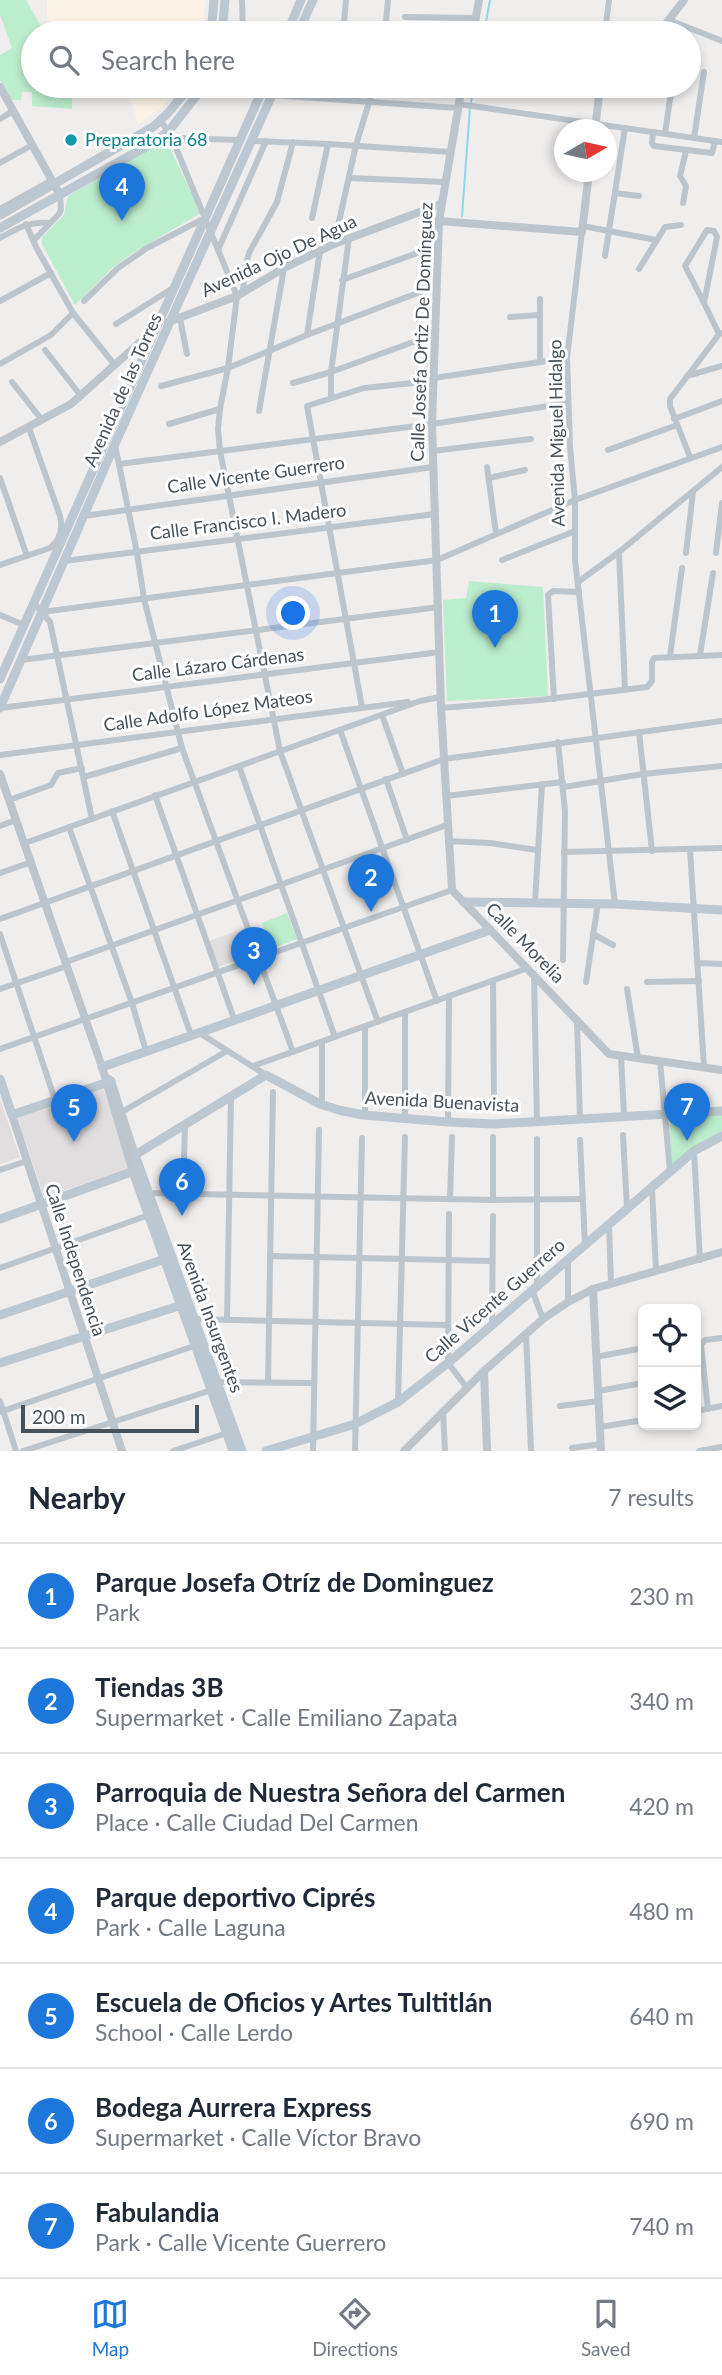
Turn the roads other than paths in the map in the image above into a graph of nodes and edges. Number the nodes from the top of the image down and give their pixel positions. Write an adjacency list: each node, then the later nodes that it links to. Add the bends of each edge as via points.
1 (214, 0): 14 (main road)
2 (225, 0): 15 (main road)
3 (242, 0): 16 (street)
4 (302, 0): 17 (main road)
5 (313, 0): 18 (main road)
6 (346, 0): 19 (street)
7 (388, 0): 20 (street)
8 (479, 0): 12 (street)
9 (609, 0): 22 (street)
10 (684, 0): 13 (street)
11 (405, 17): 12 (street)
12 (476, 18): 21 (street)
13 (669, 20)
14 (212, 21)
15 (223, 21)
16 (243, 21)
17 (292, 21)
18 (303, 21)
19 (344, 21)
20 (385, 21)
21 (475, 21)
22 (607, 21)
23 (701, 33): 24 (street)
24 (722, 41)
25 (704, 72): 27 (street)
26 (0, 88): 40 (street)
27 (701, 92)
28 (180, 98): 44 (main road)
29 (196, 98): 49 (main road)
30 (258, 98): 51 (main road, Avenida de las Torres)
31 (271, 98): 52 (main road, Avenida de las Torres)
32 (338, 98): 38 (street)
33 (371, 98): 38 (street)
34 (463, 98): 39 (street, Calle Josefa Ortiz De Domínguez)
35 (599, 98): 42 (street)
36 (670, 98): 48 (street)
37 (700, 98): 50 (street)
38 (370, 102): 39 (street); 58 (street)
39 (464, 105): 43 (street); 60 (street, Calle Josefa Ortiz De Domínguez)
40 (13, 111): 41 (street); 57 (street)
41 (0, 119)
42 (596, 119)
43 (554, 120)
44 (161, 121): 49 (street); 63 (main road)
45 (617, 128): 46 (street)
46 (625, 128): 47 (street); 66 (street)
47 (653, 132): 48 (street); 59 (street, via 653,146)
48 (665, 133): 50 (street)
49 (170, 135): 51 (street); 67 (main road); 73 (street)
50 (694, 138): 54 (street)
51 (239, 140): 73 (main road, Avenida de las Torres)
52 (252, 141): 53 (street); 82 (main road, Avenida de las Torres)
53 (266, 141): 55 (street); 89 (street)
54 (718, 141): 59 (street, via 712,153)
55 (293, 142): 56 (street); 98 (street, via 277,202 249,253)
56 (328, 144): 58 (street); 74 (street)
57 (32, 145): 61 (street); 63 (street)
58 (356, 145): 60 (street); 62 (street)
59 (686, 150): 69 (street, via 680,176 686,186)
60 (450, 152): 65 (street, Calle Josefa Ortiz De Domínguez)
61 (0, 163)
62 (348, 178): 65 (street); 87 (street)
63 (53, 182): 67 (street); 71 (street); 72 (main road)
64 (588, 182): 80 (street, Avenida Miguel Hidalgo)
65 (445, 183): 70 (street, Calle Josefa Ortiz De Domínguez)
66 (615, 193): 68 (street); 81 (street)
67 (60, 195): 76 (street, via 61,210); 79 (main road)
68 (639, 195)
69 (683, 203)
70 (441, 204): 75 (street, Calle Josefa Ortiz De Domínguez); 83 (street, Avenida Ojo De Agua)
71 (0, 209)
72 (0, 215)
73 (205, 218): 82 (street); 97 (main road, Avenida de las Torres); 101 (street, via 147,248)
74 (312, 218)
75 (439, 221): 80 (street); 88 (street, Calle Josefa Ortiz De Domínguez)
76 (48, 223): 77 (street); 85 (street)
77 (26, 225): 84 (street); 85 (street)
78 (681, 225): 86 (street, via 665,226)
79 (0, 228)
80 (582, 229): 81 (street); 116 (street, Avenida Miguel Hidalgo)
81 (609, 231): 86 (street); 91 (street)
82 (211, 233): 89 (street); 106 (main road, Avenida de las Torres)
83 (349, 238): 87 (street, Avenida Ojo De Agua); 95 (street)
84 (0, 239)
85 (34, 240): 94 (street)
86 (656, 240): 93 (street)
87 (334, 244): 90 (street, Avenida Ojo De Agua)
88 (437, 246): 95 (street); 96 (street, Calle Josefa Ortiz De Domínguez)
89 (219, 250): 98 (street)
90 (320, 251): 92 (street, Avenida Ojo De Agua); 112 (street)
91 (605, 256)
92 (284, 268): 98 (street, Avenida Ojo De Agua); 114 (street)
93 (639, 269)
94 (51, 273): 100 (street); 103 (street)
95 (342, 280): 108 (street)
96 (436, 286): 108 (street); 111 (street, Calle Josefa Ortiz De Domínguez)
97 (175, 287): 107 (street); 109 (main road, Avenida de las Torres)
98 (240, 295): 106 (street, Avenida Ojo De Agua); 121 (street)
99 (540, 299): 104 (street)
100 (0, 301)
101 (84, 301)
102 (704, 303): 102 (street, via 717,237 710,229 685,266); 110 (street)
103 (73, 313): 117 (street, via 51,335); 119 (street)
104 (540, 314): 105 (street); 118 (street)
105 (510, 317)
106 (176, 319): 109 (street, Avenida Ojo De Agua); 115 (street); 143 (main road, Avenida de las Torres)
107 (116, 324)
108 (336, 325): 112 (street); 122 (street)
109 (157, 328): 119 (street, Avenida Ojo De Agua); 139 (main road, Avenida de las Torres)
110 (721, 333): 123 (street)
111 (435, 334): 122 (street); 124 (street, Calle Josefa Ortiz De Domínguez)
112 (307, 335): 114 (street)
113 (45, 350): 128 (street)
114 (269, 351): 121 (street); 133 (street)
115 (187, 354)
116 (567, 358): 118 (street); 131 (street, Avenida Miguel Hidalgo)
117 (1, 361)
118 (540, 362): 124 (street)
119 (114, 364): 128 (street, Avenida Ojo De Agua)
120 (722, 366): 123 (street)
121 (228, 368): 127 (street); 132 (street)
122 (331, 372): 126 (street); 129 (street)
123 (686, 376): 135 (street, via 670,399)
124 (434, 379): 129 (street, via 364,387); 137 (street, Calle Josefa Ortiz De Domínguez)
125 (12, 382): 134 (street)
126 (293, 383)
127 (161, 386)
128 (80, 396): 134 (street, Avenida Ojo De Agua)
129 (331, 398): 140 (street, via 307,406)
130 (722, 401): 135 (street)
131 (568, 403): 137 (street); 159 (street, Avenida Miguel Hidalgo)
132 (220, 410): 136 (street); 146 (street)
133 (259, 411)
134 (43, 420): 138 (street, Avenida Ojo De Agua)
135 (676, 422): 145 (street); 148 (street)
136 (169, 424)
137 (432, 424): 140 (street); 147 (street, Calle Josefa Ortiz De Domínguez)
138 (29, 428): 142 (street, Avenida Ojo De Agua); 172 (street, via 60,516 61,532 50,548)
139 (110, 430): 143 (street); 184 (main road, Avenida de las Torres)
140 (313, 438): 146 (street); 156 (street)
141 (531, 439): 147 (street)
142 (0, 442)
143 (115, 444): 149 (street); 163 (main road, Avenida de las Torres)
144 (722, 447): 148 (street)
145 (608, 450)
146 (220, 451): 149 (street); 158 (street)
147 (433, 451): 150 (street, Calle Josefa Ortiz De Domínguez)
148 (690, 457): 159 (street)
149 (119, 464): 161 (street)
150 (433, 467): 156 (street, Calle Vicente Guerrero); 162 (street, Calle Josefa Ortiz De Domínguez)
151 (487, 467): 155 (street)
152 (722, 467): 157 (street)
153 (525, 470): 155 (street)
154 (0, 478): 172 (street)
155 (489, 478): 166 (street)
156 (321, 481): 158 (street, Calle Vicente Guerrero); 164 (street)
157 (693, 492): 168 (street); 169 (street)
158 (229, 495): 161 (street, Calle Vicente Guerrero); 167 (street)
159 (576, 500): 165 (street, Avenida Miguel Hidalgo); 166 (street)
160 (722, 503): 171 (street)
161 (128, 510): 163 (street, Calle Vicente Guerrero); 170 (street)
162 (435, 514): 164 (street, Calle Francisco I. Madero); 173 (street, Calle Josefa Ortiz De Domínguez)
163 (84, 516): 175 (main road, Avenida de las Torres)
164 (329, 527): 167 (street, Calle Francisco I. Madero); 178 (street)
165 (575, 531): 174 (street); 180 (street, Avenida Miguel Hidalgo)
166 (496, 533): 173 (street)
167 (238, 539): 170 (street, Calle Francisco I. Madero); 181 (street)
168 (619, 552): 180 (street); 202 (street)
169 (686, 552)
170 (137, 553): 175 (street, Calle Francisco I. Madero); 183 (street)
171 (716, 553)
172 (27, 556): 176 (street)
173 (437, 560): 178 (street); 185 (street, Calle Josefa Ortiz De Domínguez)
174 (502, 560)
175 (64, 561): 186 (main road, Avenida de las Torres)
176 (0, 565)
177 (682, 568): 196 (street)
178 (337, 573): 181 (street); 188 (street)
179 (713, 573): 193 (street)
180 (578, 582): 182 (street, Avenida Miguel Hidalgo)
181 (247, 585): 183 (street); 190 (street)
182 (579, 592): 203 (street, Avenida Miguel Hidalgo); 205 (street, via 549,592)
183 (144, 599): 186 (street); 191 (street)
184 (34, 603): 186 (street); 189 (main road, Avenida de las Torres)
185 (439, 607): 188 (street); 192 (street, Calle Josefa Ortiz De Domínguez)
186 (42, 612): 195 (street, via 50,622); 197 (main road, Avenida de las Torres)
187 (0, 615): 189 (street)
188 (345, 619): 190 (street); 198 (street)
189 (24, 625): 200 (main road, Avenida de las Torres)
190 (256, 631): 191 (street); 199 (street)
191 (155, 644): 195 (street); 201 (street)
192 (440, 652): 198 (street, Calle Lázaro Cárdenas); 204 (street, Calle Josefa Ortiz De Domínguez)
193 (700, 655): 194 (street); 196 (street)
194 (722, 655)
195 (57, 656): 197 (street); 206 (street)
196 (670, 656): 202 (street, via 652,662 650,685)
197 (21, 660): 209 (main road, Avenida de las Torres)
198 (354, 663): 199 (street, Calle Lázaro Cárdenas); 208 (street)
199 (265, 676): 201 (street, Calle Lázaro Cárdenas); 212 (street)
200 (0, 679)
201 (166, 688): 206 (street, Calle Lázaro Cárdenas); 215 (street)
202 (625, 689): 203 (street)
203 (592, 694): 205 (street); 217 (street, Avenida Miguel Hidalgo)
204 (441, 697): 207 (street); 210 (street, Calle Josefa Ortiz De Domínguez)
205 (554, 699): 210 (street)
206 (67, 700): 209 (street, Calle Lázaro Cárdenas); 219 (street)
207 (420, 701): 208 (street, Calle Adolfo López Mateos); 211 (street)
208 (362, 706): 212 (street, Calle Adolfo López Mateos)
209 (0, 708)
210 (442, 708): 223 (street)
211 (382, 715): 214 (street); 228 (street)
212 (274, 718): 215 (street, Calle Adolfo López Mateos); 221 (street)
213 (722, 721): 216 (street)
214 (340, 730): 221 (street); 237 (street)
215 (177, 731): 219 (street, Calle Adolfo López Mateos); 220 (street)
216 (639, 732): 217 (street); 229 (street)
217 (597, 738): 218 (street); 233 (street, Avenida Miguel Hidalgo)
218 (558, 742): 223 (street); 235 (street)
219 (77, 745): 222 (street, Calle Adolfo López Mateos); 226 (street)
220 (182, 748): 230 (street, Calle Adolfo López Mateos); 232 (street)
221 (280, 751): 224 (street); 241 (street)
222 (0, 755)
223 (444, 759): 228 (street); 239 (street)
224 (239, 766): 232 (street); 245 (street)
225 (722, 766): 229 (street)
226 (82, 768): 230 (street); 240 (street, via 58,773 51,785)
227 (0, 774): 236 (street, Avenida Insurgentes)
228 (403, 774): 231 (street)
229 (643, 774): 233 (street); 256 (street)
230 (83, 777): 243 (street)
231 (386, 779): 237 (street); 250 (street)
232 (193, 781): 238 (street); 249 (street)
233 (602, 781): 235 (street); 258 (street, Avenida Miguel Hidalgo)
234 (542, 784): 235 (street); 239 (street); 255 (street)
235 (564, 784): 259 (street)
236 (2, 788): 240 (street, Avenida Insurgentes)
237 (361, 789): 241 (street); 254 (street)
238 (155, 796): 242 (street); 260 (street)
239 (446, 796): 246 (street)
240 (9, 800): 244 (street, Avenida Insurgentes)
241 (301, 809): 245 (street); 263 (street)
242 (111, 811): 243 (street); 262 (street)
243 (92, 819): 248 (street)
244 (16, 820): 247 (street); 252 (street, Avenida Insurgentes)
245 (260, 824): 249 (street); 265 (street)
246 (447, 825): 250 (street); 251 (street)
247 (0, 826)
248 (69, 827): 252 (street); 266 (street)
249 (215, 840): 260 (street); 268 (street)
250 (407, 840): 254 (street)
251 (448, 841): 255 (street); 267 (street)
252 (25, 843): 261 (street, Avenida Insurgentes)
253 (722, 848): 257 (street)
254 (382, 849): 263 (street); 275 (street)
255 (537, 850): 271 (street)
256 (652, 850): 257 (street); 258 (street)
257 (690, 850): 276 (street)
258 (609, 851): 259 (street); 274 (street, Avenida Miguel Hidalgo)
259 (564, 852): 272 (street)
260 (176, 854): 262 (street); 278 (street)
261 (32, 862): 264 (street); 270 (street, Avenida Insurgentes)
262 (132, 870): 266 (street); 281 (street)
263 (323, 870): 265 (street); 280 (street)
264 (0, 873)
265 (281, 885): 268 (street); 285 (street)
266 (90, 886): 270 (street); 287 (street)
267 (452, 890): 269 (street, Calle Morelia); 275 (street)
268 (237, 900): 278 (street); 289 (street)
269 (464, 902): 271 (main road); 282 (street, Calle Morelia)
270 (46, 903): 279 (street); 292 (street, Avenida Insurgentes)
271 (535, 903): 272 (main road)
272 (562, 903): 273 (main road); 290 (street)
273 (598, 904): 274 (main road); 284 (street)
274 (615, 904): 276 (main road)
275 (404, 908): 280 (street); 288 (street)
276 (694, 908): 277 (main road); 291 (street)
277 (722, 910)
278 (197, 915): 281 (street); 295 (street)
279 (0, 919)
280 (344, 928): 285 (street); 296 (street)
281 (154, 930): 287 (street); 302 (street)
282 (490, 930): 288 (main road); 294 (street, Calle Morelia)
283 (0, 934): 301 (street)
284 (593, 934): 286 (street); 299 (street)
285 (302, 943): 289 (street); 304 (street)
286 (613, 945)
287 (111, 946): 292 (street); 308 (street)
288 (421, 955): 296 (main road); 307 (street)
289 (258, 958): 295 (street); 309 (street)
290 (563, 960)
291 (698, 963): 293 (street); 298 (street)
292 (66, 964): 301 (street); 312 (street, Avenida Insurgentes)
293 (722, 964)
294 (531, 971): 297 (street); 313 (street, Calle Morelia); 349 (street)
295 (217, 973): 302 (street); 311 (street)
296 (360, 974): 304 (main road); 314 (street)
297 (493, 981): 306 (street); 338 (street)
298 (699, 981): 300 (street); 330 (street)
299 (586, 982)
300 (647, 982)
301 (16, 984): 303 (street); 318 (street)
302 (175, 988): 308 (street); 317 (street)
303 (0, 989)
304 (318, 989): 309 (main road); 319 (street)
305 (628, 989): 327 (street)
306 (449, 996): 307 (street); 348 (street)
307 (437, 1001): 310 (street)
308 (132, 1003): 312 (street); 323 (street)
309 (276, 1004): 311 (main road); 325 (street)
310 (405, 1012): 314 (street); 347 (street)
311 (234, 1019): 315 (main road)
312 (86, 1020): 318 (street); 333 (street, Avenida Insurgentes)
313 (577, 1021): 326 (street, Calle Morelia, via 609,1054); 346 (street)
314 (378, 1022): 316 (street)
315 (213, 1027): 317 (main road); 321 (street)
316 (365, 1027): 319 (street); 344 (street)
317 (195, 1033): 321 (street, Avenida Buenavista); 323 (main road)
318 (34, 1037): 322 (street); 337 (street)
319 (335, 1037): 320 (street)
320 (322, 1042): 325 (street); 339 (street)
321 (220, 1046): 324 (street, Avenida Buenavista)
322 (0, 1049)
323 (146, 1051): 333 (main road)
324 (227, 1051): 329 (street, Avenida Buenavista); 341 (street)
325 (293, 1052): 329 (street)
326 (621, 1056): 327 (street); 345 (street)
327 (638, 1058): 328 (street)
328 (660, 1061): 330 (street); 342 (street)
329 (253, 1066): 332 (street, Avenida Buenavista)
330 (704, 1067): 331 (street)
331 (722, 1070)
332 (266, 1075): 336 (main road); 339 (main road, Avenida Buenavista)
333 (105, 1077): 337 (main road); 341 (street, Avenida Insurgentes); 364 (street, Avenida Insurgentes)
334 (0, 1079): 343 (main road, Calle Independencia)
335 (273, 1092): 370 (street)
336 (231, 1097): 350 (main road); 369 (street)
337 (55, 1100): 343 (main road)
338 (494, 1104)
339 (322, 1105): 344 (main road, Avenida Buenavista)
340 (722, 1111): 342 (main road, Avenida Buenavista)
341 (120, 1113): 361 (street, Avenida Insurgentes)
342 (665, 1114): 345 (main road, Avenida Buenavista); 365 (street)
343 (12, 1115): 362 (street, Calle Independencia)
344 (365, 1115): 347 (main road, Avenida Buenavista)
345 (624, 1116): 346 (main road, Avenida Buenavista)
346 (580, 1118): 349 (main road, Avenida Buenavista)
347 (405, 1119): 348 (main road, Avenida Buenavista)
348 (448, 1122): 349 (main road, Avenida Buenavista)
349 (537, 1122)
350 (185, 1124): 361 (main road); 368 (street)
351 (319, 1130): 371 (street)
352 (623, 1135): 379 (street)
353 (722, 1136): 360 (main road, Calle Vicente Guerrero)
354 (405, 1137): 373 (street)
355 (452, 1137): 374 (street)
356 (494, 1137): 376 (street)
357 (362, 1138): 372 (street)
358 (537, 1139): 377 (street)
359 (580, 1140): 375 (street)
360 (694, 1152): 365 (main road, Calle Vicente Guerrero); 392 (street)
361 (135, 1155): 364 (main road, Avenida Insurgentes)
362 (27, 1161): 363 (street); 378 (street, Calle Independencia)
363 (0, 1170)
364 (137, 1170): 367 (main road, Avenida Insurgentes); 378 (main road)
365 (670, 1171): 366 (main road, Calle Vicente Guerrero)
366 (652, 1188): 379 (main road, Calle Vicente Guerrero); 398 (street)
367 (145, 1193): 368 (street); 381 (main road, Avenida Insurgentes); 404 (main road, Avenida Insurgentes)
368 (183, 1194): 369 (street)
369 (230, 1195): 370 (street); 408 (street)
370 (271, 1196): 371 (street); 388 (street)
371 (317, 1196): 372 (street); 389 (street)
372 (361, 1198): 373 (street); 391 (street)
373 (405, 1198): 374 (street); 394 (street)
374 (450, 1199): 376 (street)
375 (582, 1199): 377 (street); 385 (street)
376 (493, 1200): 377 (street)
377 (537, 1200): 400 (street)
378 (41, 1206): 383 (main road); 386 (street, Calle Independencia)
379 (627, 1208): 384 (main road, Calle Vicente Guerrero)
380 (449, 1214): 395 (street)
381 (149, 1215): 386 (street); 390 (main road, Avenida Insurgentes)
382 (493, 1216): 396 (street)
383 (0, 1219)
384 (609, 1224): 385 (main road, Calle Vicente Guerrero); 399 (street)
385 (585, 1245): 393 (main road, Calle Vicente Guerrero)
386 (55, 1250): 397 (street); 402 (street, Calle Independencia)
387 (722, 1252): 392 (street)
388 (270, 1256): 389 (street); 409 (street)
389 (315, 1257): 391 (street); 410 (street)
390 (165, 1259): 402 (main road); 404 (main road, Avenida Insurgentes)
391 (359, 1259): 394 (street); 411 (street)
392 (700, 1259): 398 (street)
393 (568, 1260): 400 (main road, Calle Vicente Guerrero); 403 (street)
394 (403, 1261): 395 (street); 412 (street)
395 (447, 1261): 396 (street); 413 (street)
396 (492, 1261): 414 (street)
397 (0, 1268)
398 (656, 1271): 399 (street)
399 (611, 1284): 401 (street)
400 (534, 1288): 407 (street); 414 (main road, Calle Vicente Guerrero)
401 (593, 1289): 403 (street); 420 (street)
402 (69, 1292): 405 (main road); 416 (street, Calle Independencia)
403 (568, 1302): 407 (street)
404 (185, 1304): 406 (main road, Avenida Insurgentes); 416 (main road)
405 (0, 1315)
406 (191, 1319): 408 (street); 418 (main road, Avenida Insurgentes)
407 (543, 1319): 415 (street)
408 (227, 1320): 409 (street)
409 (269, 1321): 410 (street); 427 (street)
410 (314, 1322): 411 (street); 428 (street)
411 (358, 1323): 412 (street); 444 (street)
412 (401, 1324): 413 (street); 435 (street)
413 (447, 1325): 422 (street)
414 (492, 1325): 422 (main road, Calle Vicente Guerrero)
415 (526, 1333): 423 (street); 463 (street)
416 (83, 1336): 421 (main road); 426 (street, Calle Independencia)
417 (722, 1338): 425 (street, via 702,1342)
418 (200, 1344): 426 (street); 430 (main road, Avenida Insurgentes)
419 (638, 1349): 420 (street)
420 (596, 1357): 432 (street)
421 (0, 1363)
422 (448, 1363): 431 (street); 435 (main road, Calle Vicente Guerrero)
423 (484, 1371): 431 (street); 462 (street)
424 (701, 1372): 425 (street)
425 (704, 1372): 438 (street)
426 (97, 1378): 441 (street); 443 (street, Calle Independencia)
427 (268, 1382): 428 (street); 430 (street)
428 (313, 1383): 447 (street)
429 (638, 1384): 432 (street)
430 (214, 1386): 443 (street); 446 (main road, Avenida Insurgentes); 456 (main road, Avenida Insurgentes)
431 (467, 1388): 439 (street)
432 (598, 1391): 434 (street)
433 (0, 1401): 441 (street)
434 (598, 1401): 436 (street); 445 (street)
435 (398, 1402): 444 (main road, Calle Vicente Guerrero)
436 (560, 1406)
437 (722, 1406): 438 (street)
438 (708, 1409): 440 (street)
439 (443, 1410): 460 (street); 461 (street)
440 (701, 1410)
441 (2, 1411): 451 (street)
442 (638, 1421): 445 (street)
443 (112, 1422): 452 (street); 453 (street, Calle Independencia)
444 (355, 1424): 447 (main road, Calle Vicente Guerrero); 459 (street)
445 (600, 1427): 450 (street)
446 (227, 1433): 454 (street); 455 (main road, Avenida Insurgentes)
447 (313, 1438): 457 (main road, Calle Vicente Guerrero); 458 (street)
448 (722, 1447): 464 (street)
449 (572, 1448): 450 (street)
450 (601, 1448)
451 (16, 1451)
452 (23, 1451)
453 (122, 1451)
454 (173, 1451)
455 (233, 1451)
456 (242, 1451)
457 (266, 1451)
458 (313, 1451)
459 (355, 1451)
460 (404, 1451)
461 (445, 1451)
462 (487, 1451)
463 (531, 1451)
464 (699, 1451)

